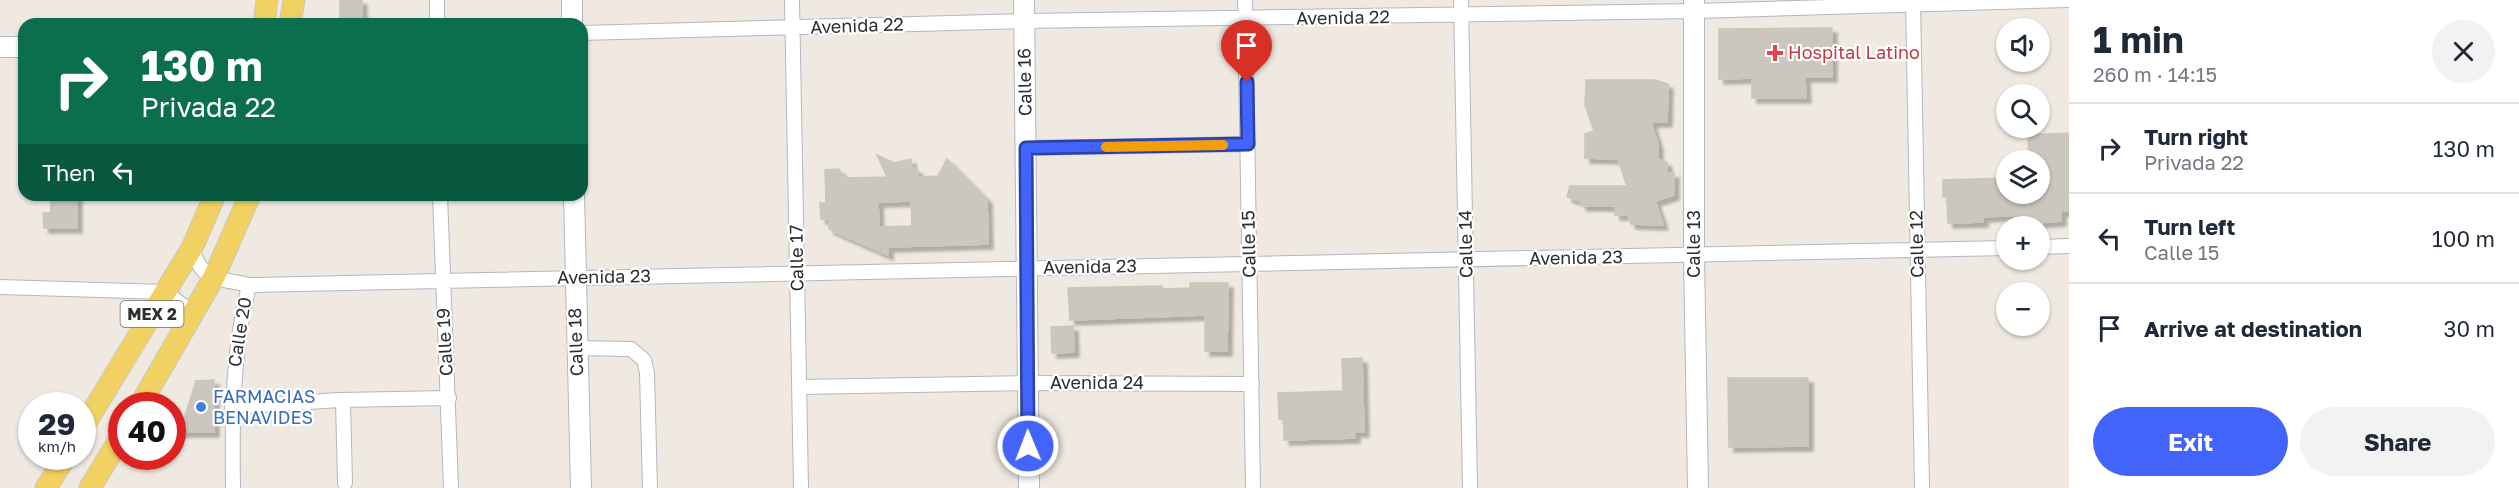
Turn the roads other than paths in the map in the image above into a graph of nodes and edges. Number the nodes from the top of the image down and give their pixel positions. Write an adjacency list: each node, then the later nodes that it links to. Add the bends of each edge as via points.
1 (267, 0): 13 (main road)
2 (294, 0): 14 (main road)
3 (437, 0): 15 (street)
4 (572, 0): 16 (street)
5 (792, 0): 19 (street, Calle 17)
6 (1024, 0): 18 (street, Calle 16)
7 (1245, 0): 17 (street, Calle 15)
8 (1461, 0): 12 (street, Calle 14)
9 (2068, 0): 10 (street, Avenida 22)
10 (1913, 2): 11 (street, Avenida 22); 33 (street, Calle 12)
11 (1695, 5): 12 (street, Avenida 22); 34 (street, Calle 13)
12 (1461, 16): 17 (street, Avenida 22); 35 (street, Calle 14)
13 (265, 18)
14 (292, 18)
15 (437, 18)
16 (572, 18)
17 (1246, 20): 18 (street, Avenida 22); 23 (street, Calle 15)
18 (1024, 21): 19 (street, Avenida 22); 24 (street, Calle 16)
19 (792, 27): 20 (street, Avenida 22); 38 (street, Calle 17)
20 (588, 33)
21 (0, 47): 22 (street)
22 (18, 47)
23 (1248, 144): 24 (street); 36 (street, Calle 15)
24 (1026, 148): 37 (street, Calle 16)
25 (212, 201): 31 (main road, MEX 2)
26 (247, 201): 39 (main road, MEX 2)
27 (440, 201): 41 (street, Calle 19)
28 (574, 201): 40 (street, Calle 18)
29 (2069, 246): 30 (street)
30 (2050, 247)
31 (192, 248): 39 (street, via 197,266); 44 (main road, MEX 2)
32 (1996, 248): 33 (street, Avenida 23)
33 (1917, 250): 34 (street, Avenida 23); 69 (street, Calle 12)
34 (1694, 256): 35 (street, Avenida 23); 68 (street, Calle 13)
35 (1466, 260): 36 (street, Avenida 23); 67 (street, Calle 14)
36 (1250, 265): 37 (street, Avenida 23); 48 (street, Calle 15)
37 (1026, 269): 38 (street, Avenida 23); 47 (street, Calle 16)
38 (797, 274): 40 (street, Avenida 23); 49 (street, Calle 17)
39 (214, 277): 42 (street, Avenida 23); 45 (main road, MEX 2)
40 (574, 278): 41 (street, Avenida 23); 46 (street, Calle 18)
41 (442, 281): 42 (street, Avenida 23); 51 (street, Calle 19)
42 (249, 285): 54 (street, Calle 20, via 238,327)
43 (0, 287): 44 (street)
44 (165, 292): 45 (street, via 186,307); 53 (main road, MEX 2)
45 (189, 320): 50 (main road, MEX 2)
46 (576, 348): 62 (street, Calle 18); 63 (street, via 631,349 644,360)
47 (1027, 383): 48 (street, Avenida 24); 49 (street, Avenida 24); 65 (street, Calle 16)
48 (1252, 384): 66 (street, Calle 15)
49 (799, 387): 64 (street, Calle 17)
50 (147, 392)
51 (449, 398): 52 (street); 61 (street, Calle 19)
52 (343, 400): 54 (street); 57 (street)
53 (96, 406)
54 (232, 407): 60 (street, Calle 20)
55 (108, 458): 59 (main road)
56 (57, 470): 58 (main road)
57 (345, 483)
58 (46, 488)
59 (90, 488)
60 (233, 488)
61 (451, 488)
62 (581, 488)
63 (650, 488)
64 (801, 488)
65 (1029, 488)
66 (1253, 488)
67 (1470, 488)
68 (1698, 488)
69 (1922, 488)

